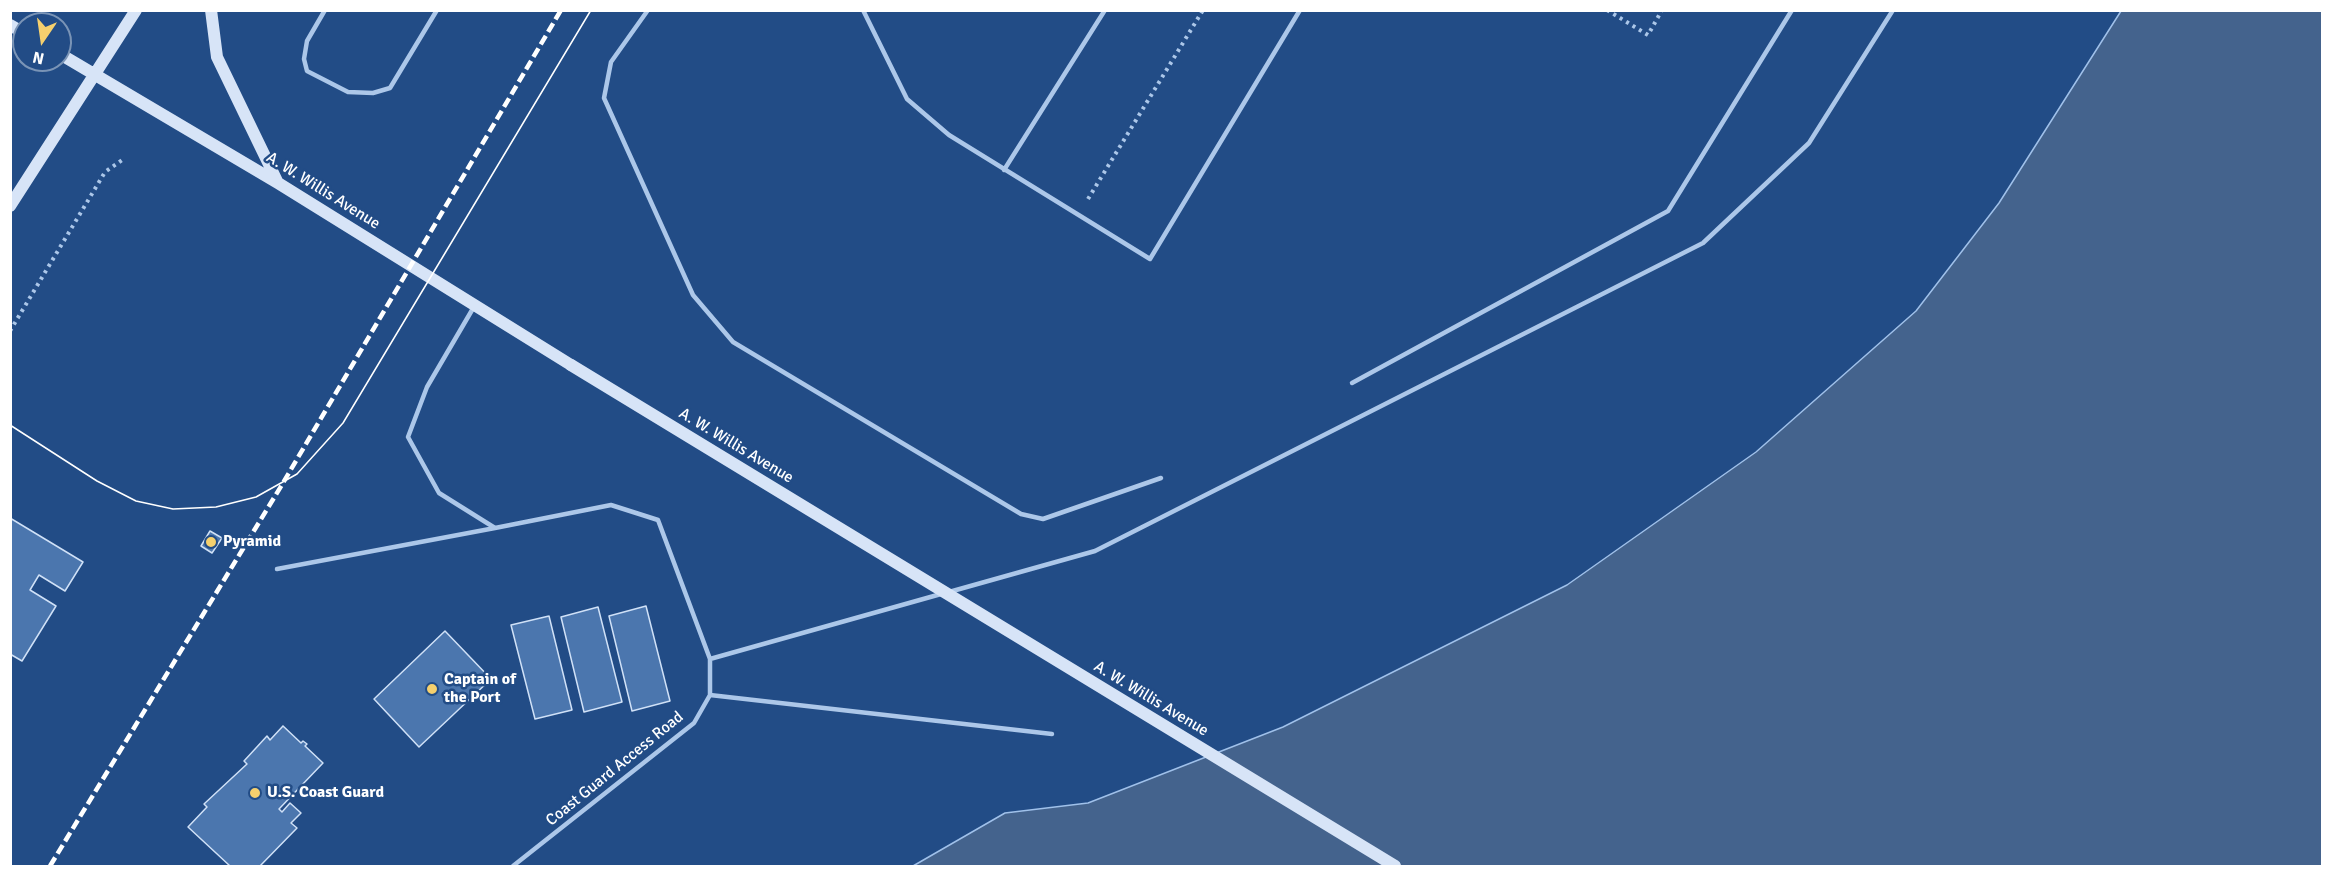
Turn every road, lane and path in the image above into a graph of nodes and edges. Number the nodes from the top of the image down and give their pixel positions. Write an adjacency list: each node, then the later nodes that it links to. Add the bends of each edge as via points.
1 (136, 10): 15 (main road)
2 (211, 10): 18 (main road, via 217,57)
3 (325, 10): 4 (lane, via 307,41 307,71 348,92 373,93 390,88)
4 (437, 10)
5 (648, 10): 24 (lane, via 611,62 604,98 693,295 734,342 1021,514 1043,519)
6 (863, 10): 17 (lane, via 907,99 949,135)
7 (1105, 10): 17 (lane)
8 (1203, 10): 20 (path)
9 (1300, 10): 20 (lane, via 1150,259)
10 (1607, 10): 11 (path, via 1648,35)
11 (1662, 10)
12 (1792, 10): 23 (lane, via 1668,211)
13 (1893, 10): 27 (lane, via 1809,143 1703,243 1095,551)
14 (72, 62): 15 (main road, A. W. Willis Avenue)
15 (95, 76): 18 (main road, A. W. Willis Avenue); 19 (main road)
16 (125, 158): 22 (path, via 105,172)
17 (1004, 170): 20 (lane)
18 (278, 183): 21 (main road, A. W. Willis Avenue)
19 (10, 206)
20 (1078, 215)
21 (475, 305): 25 (lane, via 428,387 408,437 439,493); 31 (main road, A. W. Willis Avenue, bridge)
22 (10, 331)
23 (1352, 383)
24 (1161, 478)
25 (495, 528): 26 (lane); 27 (lane, Coast Guard Access Road, via 611,505 658,520)
26 (277, 569)
27 (710, 659): 28 (lane, Coast Guard Access Road)
28 (710, 695): 29 (lane); 30 (lane, Coast Guard Access Road, via 694,723)
29 (1052, 734)
30 (513, 867)
31 (1395, 867)

